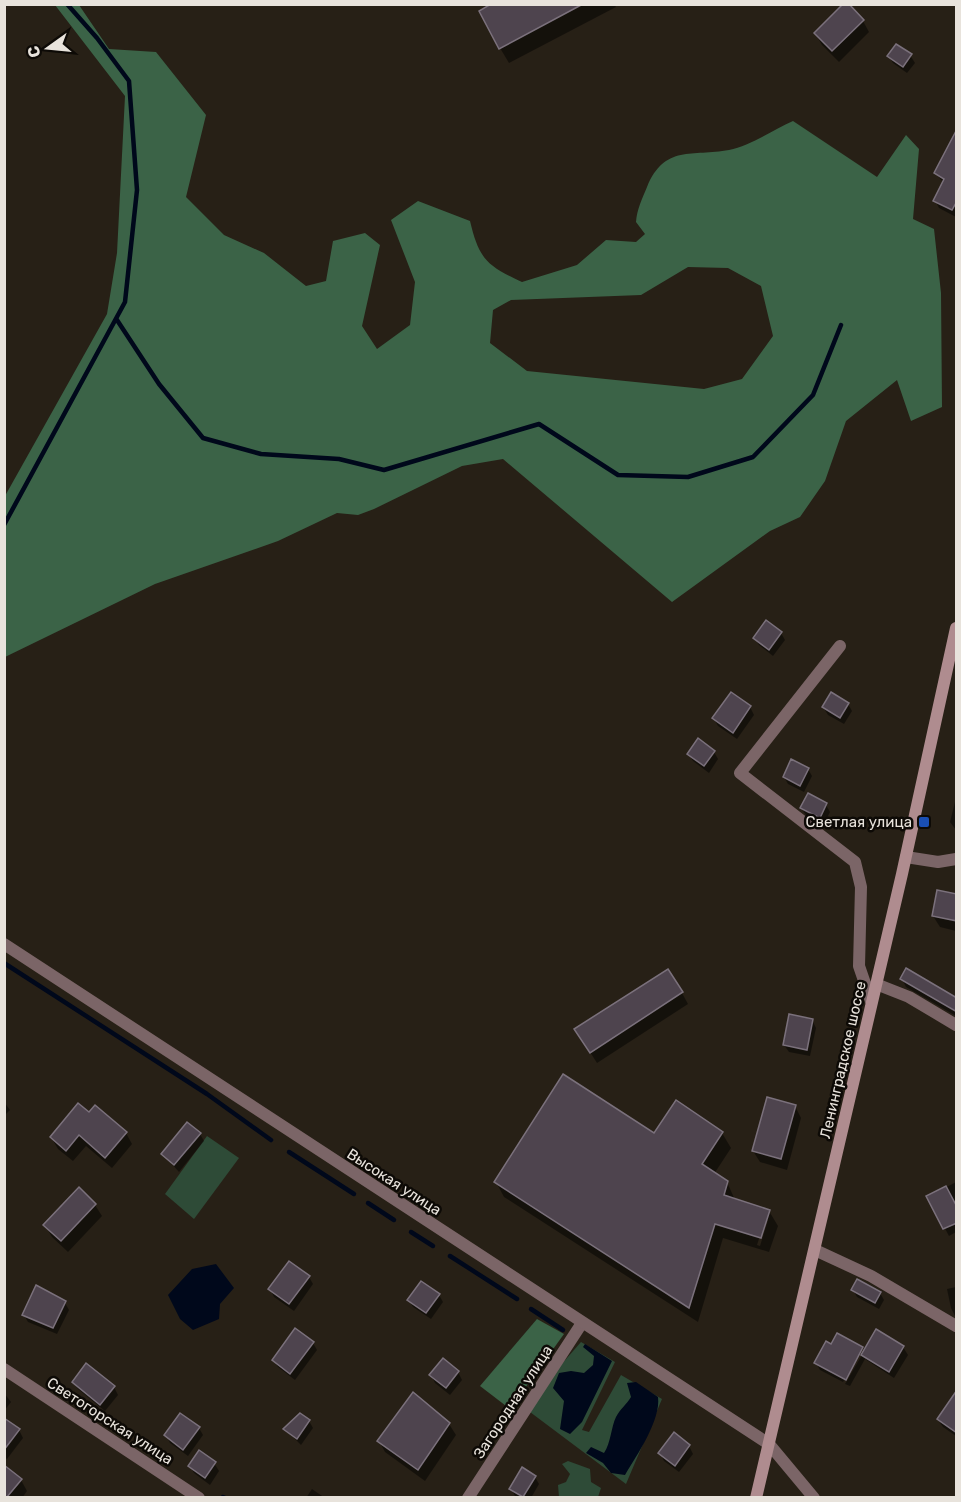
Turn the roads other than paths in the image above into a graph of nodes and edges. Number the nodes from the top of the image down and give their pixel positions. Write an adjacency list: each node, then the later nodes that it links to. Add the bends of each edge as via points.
1 (957, 628): 3 (main road, Ленинградское шоссе)
2 (840, 646): 7 (street, via 740,773 855,862 861,887 859,966)
3 (906, 857): 4 (street, via 938,862); 6 (main road, Ленинградское шоссе)
4 (957, 860)
5 (4, 944): 10 (street, Высокая улица)
6 (876, 984): 7 (main road, Ленинградское шоссе); 8 (street, via 909,997)
7 (871, 1001): 9 (main road, Ленинградское шоссе)
8 (957, 1025)
9 (815, 1250): 11 (street, via 871,1276); 13 (main road, Ленинградское шоссе)
10 (582, 1323): 13 (street, Высокая улица); 15 (street, Загородная улица)
11 (957, 1326)
12 (4, 1369): 14 (street, Светогорская улица)
13 (769, 1444): 16 (main road, Ленинградское шоссе); 17 (street, Высокая улица)
14 (200, 1497)
15 (468, 1497)
16 (756, 1497)
17 (814, 1497)

